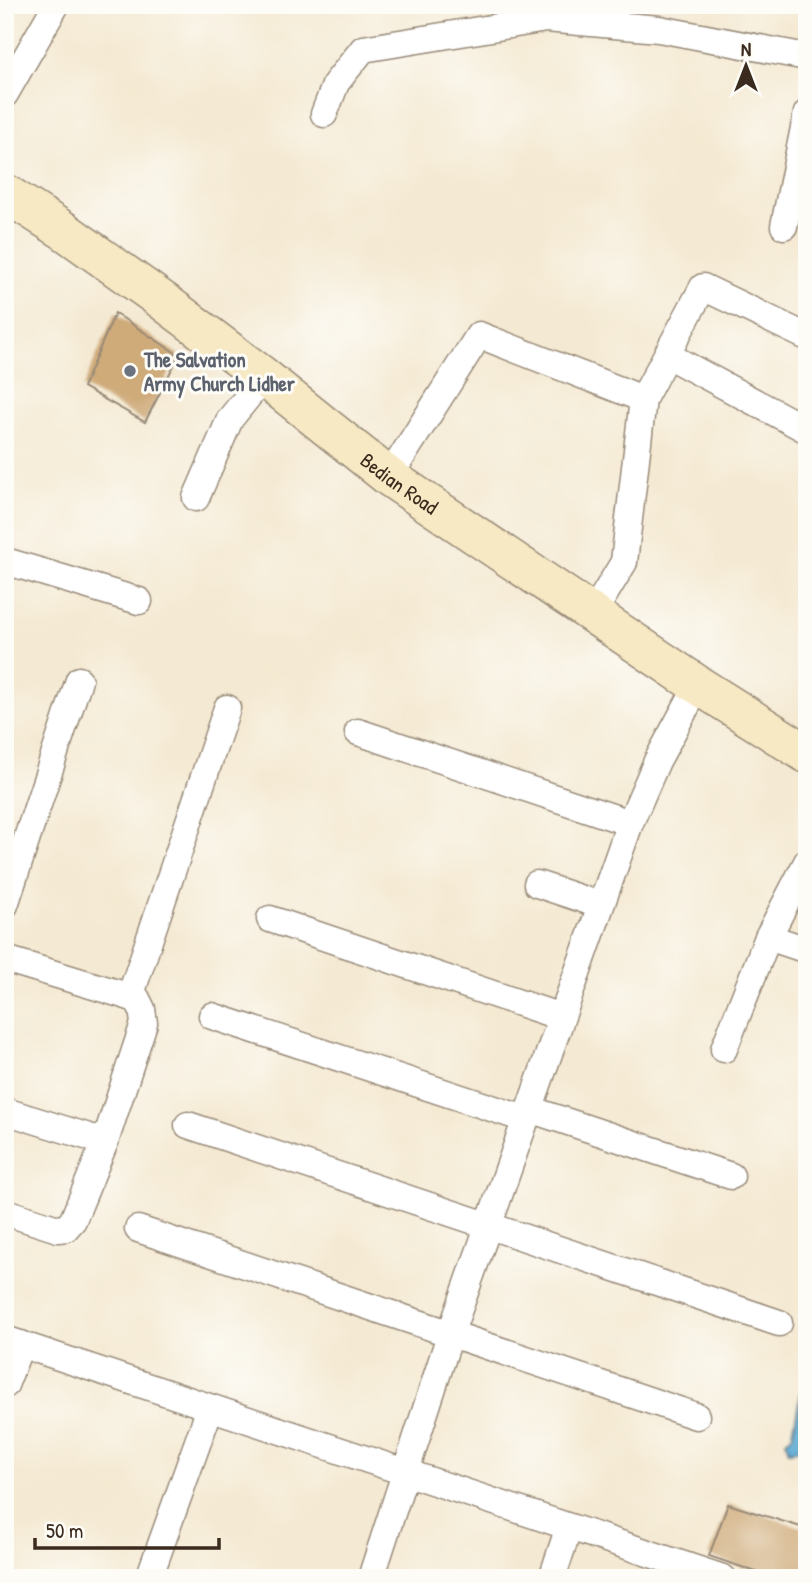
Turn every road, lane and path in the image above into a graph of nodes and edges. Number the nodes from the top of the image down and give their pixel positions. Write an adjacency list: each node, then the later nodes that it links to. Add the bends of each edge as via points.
1 (56, 5): 3 (street)
2 (807, 57): 5 (street, via 659,29 546,19 363,49 336,83)
3 (5, 94)
4 (807, 113): 7 (street)
5 (324, 114)
6 (5, 193): 10 (main road, Bedian Road)
7 (784, 226)
8 (807, 337): 9 (street, via 703,287)
9 (667, 355): 11 (street); 12 (street)
10 (264, 377): 13 (main road, Bedian Road); 14 (street, via 230,419)
11 (643, 399): 13 (street, via 479,335); 17 (street, via 624,562)
12 (807, 430)
13 (389, 477): 17 (main road, Bedian Road)
14 (196, 498)
15 (5, 561): 16 (street)
16 (139, 601)
17 (592, 615): 19 (main road, Bedian Road)
18 (79, 680): 26 (street)
19 (698, 685): 22 (main road, Bedian Road); 23 (street)
20 (227, 708): 32 (street)
21 (358, 732): 23 (street)
22 (807, 754)
23 (630, 823): 27 (street)
24 (807, 863): 29 (street)
25 (537, 884): 27 (street)
26 (5, 905)
27 (600, 905): 34 (street)
28 (270, 919): 34 (street)
29 (768, 937): 30 (street); 35 (street)
30 (807, 950)
31 (5, 959): 32 (street)
32 (130, 997): 39 (street, via 142,1009 144,1023)
33 (212, 1016): 37 (street)
34 (561, 1017): 37 (street)
35 (724, 1049)
36 (5, 1111): 39 (street)
37 (527, 1114): 40 (street); 42 (street)
38 (188, 1125): 42 (street)
39 (105, 1142): 41 (street, via 66,1228)
40 (731, 1176)
41 (5, 1212)
42 (489, 1226): 44 (street); 45 (street)
43 (138, 1229): 45 (street)
44 (779, 1323)
45 (451, 1332): 49 (street); 50 (street)
46 (13, 1341): 47 (street); 48 (street)
47 (5, 1385)
48 (211, 1408): 50 (street); 53 (street)
49 (696, 1416)
50 (406, 1473): 51 (street); 54 (street)
51 (569, 1527): 52 (street); 55 (street)
52 (682, 1572): 56 (street)
53 (149, 1578)
54 (371, 1578)
55 (552, 1578)
56 (723, 1578)

